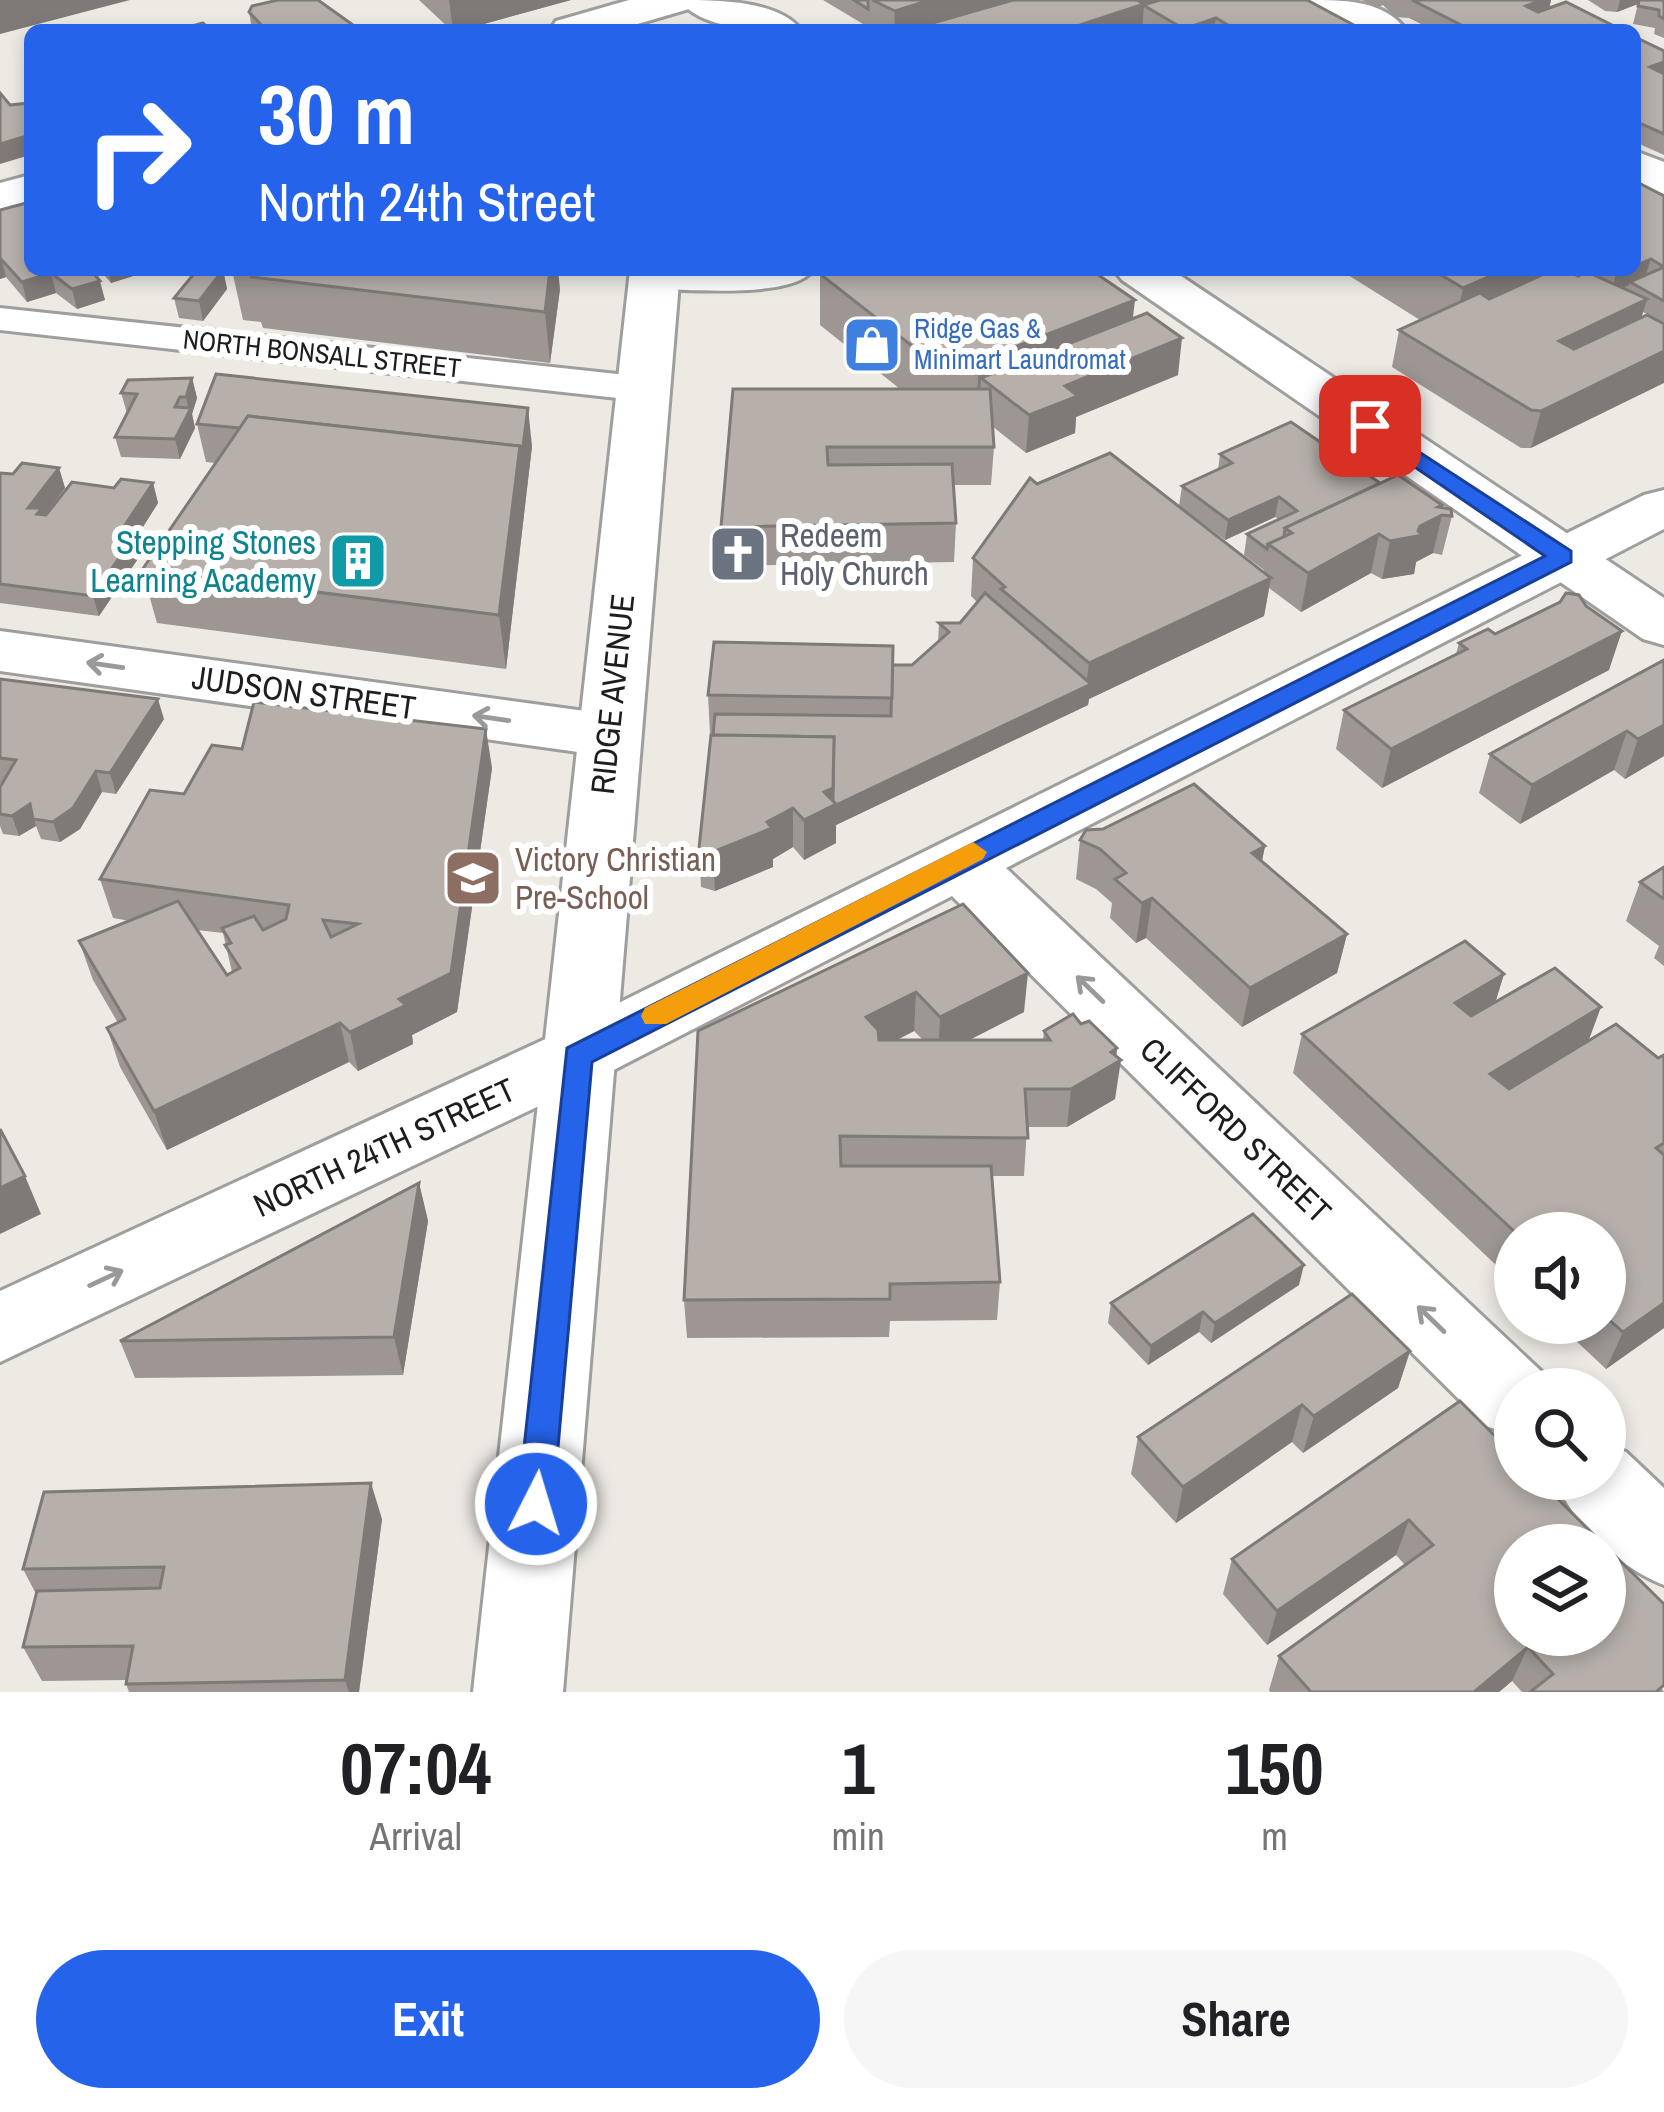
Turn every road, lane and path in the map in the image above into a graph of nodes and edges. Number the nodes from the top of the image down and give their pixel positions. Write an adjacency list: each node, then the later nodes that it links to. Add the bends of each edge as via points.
1 (674, 0): 4 (street)
2 (701, 0): 5 (street)
3 (1330, 0): 6 (street)
4 (592, 24)
5 (764, 24)
6 (1374, 24)
7 (654, 276): 12 (street, RIDGE AVENUE)
8 (737, 276): 9 (lane)
9 (780, 276)
10 (1148, 276): 14 (street)
11 (0, 319): 12 (lane, NORTH BONSALL STREET)
12 (645, 389): 17 (street, RIDGE AVENUE)
13 (1664, 507): 14 (street, NORTH 24TH STREET)
14 (1562, 556): 15 (street); 18 (street, NORTH 24TH STREET)
15 (1664, 626)
16 (0, 650): 17 (street, JUDSON STREET, one-way to 16)
17 (607, 735): 19 (street, RIDGE AVENUE)
18 (957, 860): 19 (street, NORTH 24TH STREET); 21 (street, CLIFFORD STREET, one-way to 18)
19 (577, 1056): 20 (street, NORTH 24TH STREET, one-way to 19); 24 (street, RIDGE AVENUE)
20 (0, 1328)
21 (1494, 1380)
22 (1618, 1500): 23 (street)
23 (1664, 1545)
24 (518, 1692)

